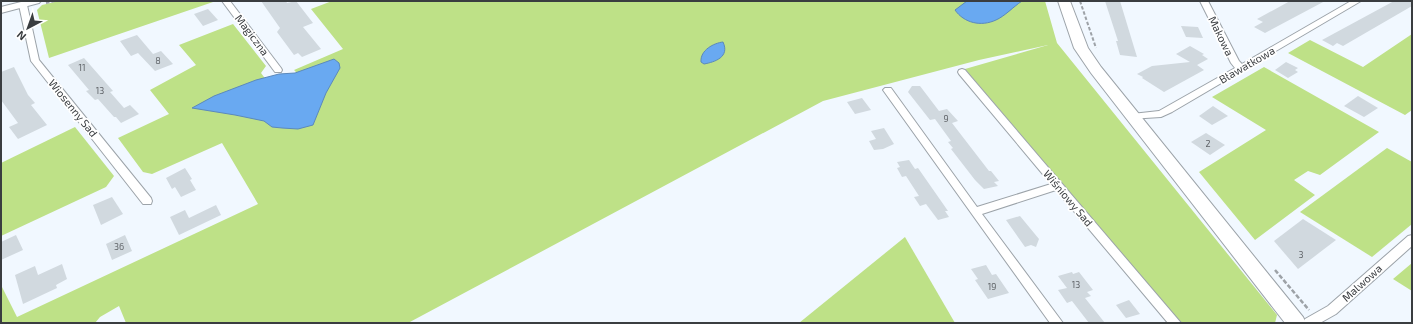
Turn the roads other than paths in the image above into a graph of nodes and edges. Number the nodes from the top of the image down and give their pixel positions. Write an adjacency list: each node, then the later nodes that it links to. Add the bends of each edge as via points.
1 (36, 1): 6 (street)
2 (226, 1): 9 (street, Magiczna)
3 (1064, 1): 12 (main road, via 1085,54)
4 (1204, 1): 8 (street, Makowa, via 1235,63)
5 (1357, 1): 8 (street, Bławatkowa)
6 (23, 4): 7 (street); 14 (street, Wiosenny Sad, via 35,61)
7 (1, 10)
8 (1241, 68): 12 (street, Bławatkowa, via 1161,114)
9 (278, 70)
10 (962, 72): 13 (street, Wiśniowy Sad)
11 (888, 90): 15 (street)
12 (1132, 117): 20 (main road)
13 (1057, 186): 15 (street); 19 (street, Wiśniowy Sad)
14 (146, 201)
15 (975, 212): 18 (street)
16 (1412, 239): 17 (street, Malwowa, via 1332,310)
17 (1313, 322)
18 (1057, 323)
19 (1175, 323)
20 (1296, 323)

